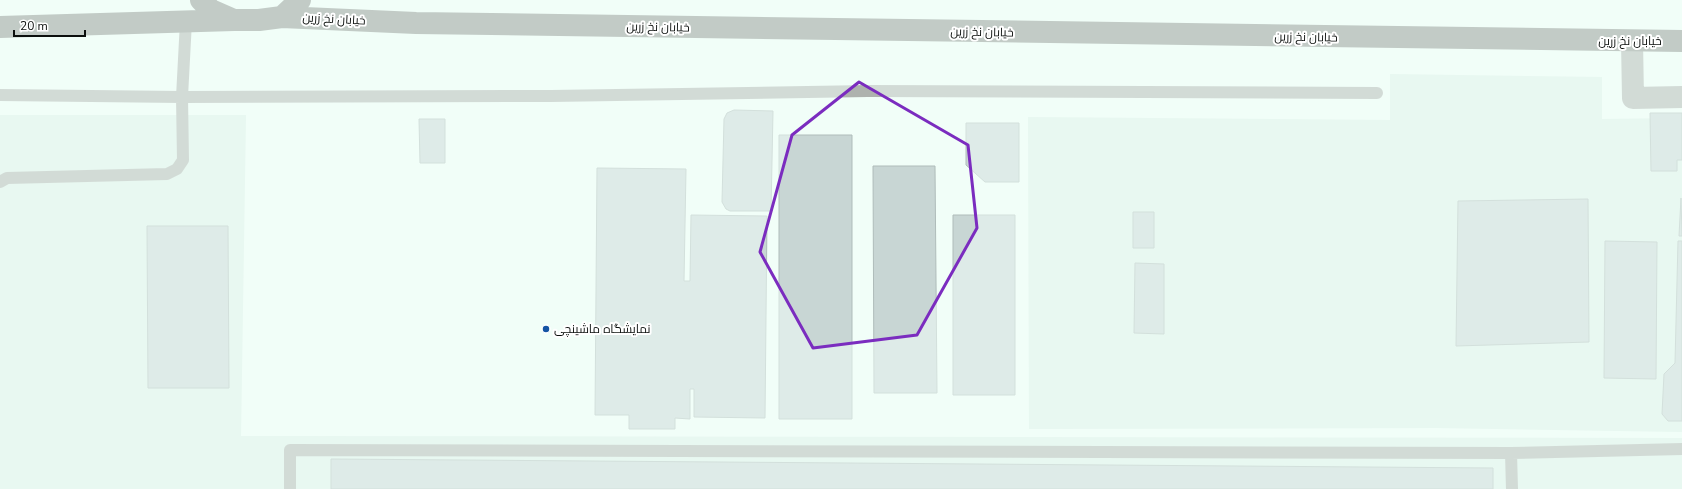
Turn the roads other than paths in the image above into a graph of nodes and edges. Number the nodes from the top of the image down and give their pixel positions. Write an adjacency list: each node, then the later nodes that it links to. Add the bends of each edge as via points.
1 (201, 0): 4 (street, via 212,10)
2 (300, 0): 3 (street)
3 (282, 17): 4 (street, خیابان نخ زرین); 7 (street, خیابان نخ زرین, via 416,23)
4 (234, 20): 5 (street)
5 (186, 21): 6 (street); 11 (lane)
6 (0, 27)
7 (1632, 41): 8 (street, خیابان نخ زرین); 12 (street, via 1633,98)
8 (1682, 41)
9 (1377, 93): 11 (lane, via 868,91 543,96)
10 (0, 96): 11 (lane)
11 (182, 97): 13 (lane, via 183,160 177,169 167,174 7,178)
12 (1682, 97)
13 (0, 182)
14 (1682, 449): 15 (lane)
15 (1511, 453): 16 (lane, via 290,450); 17 (lane)
16 (290, 489)
17 (1512, 489)

